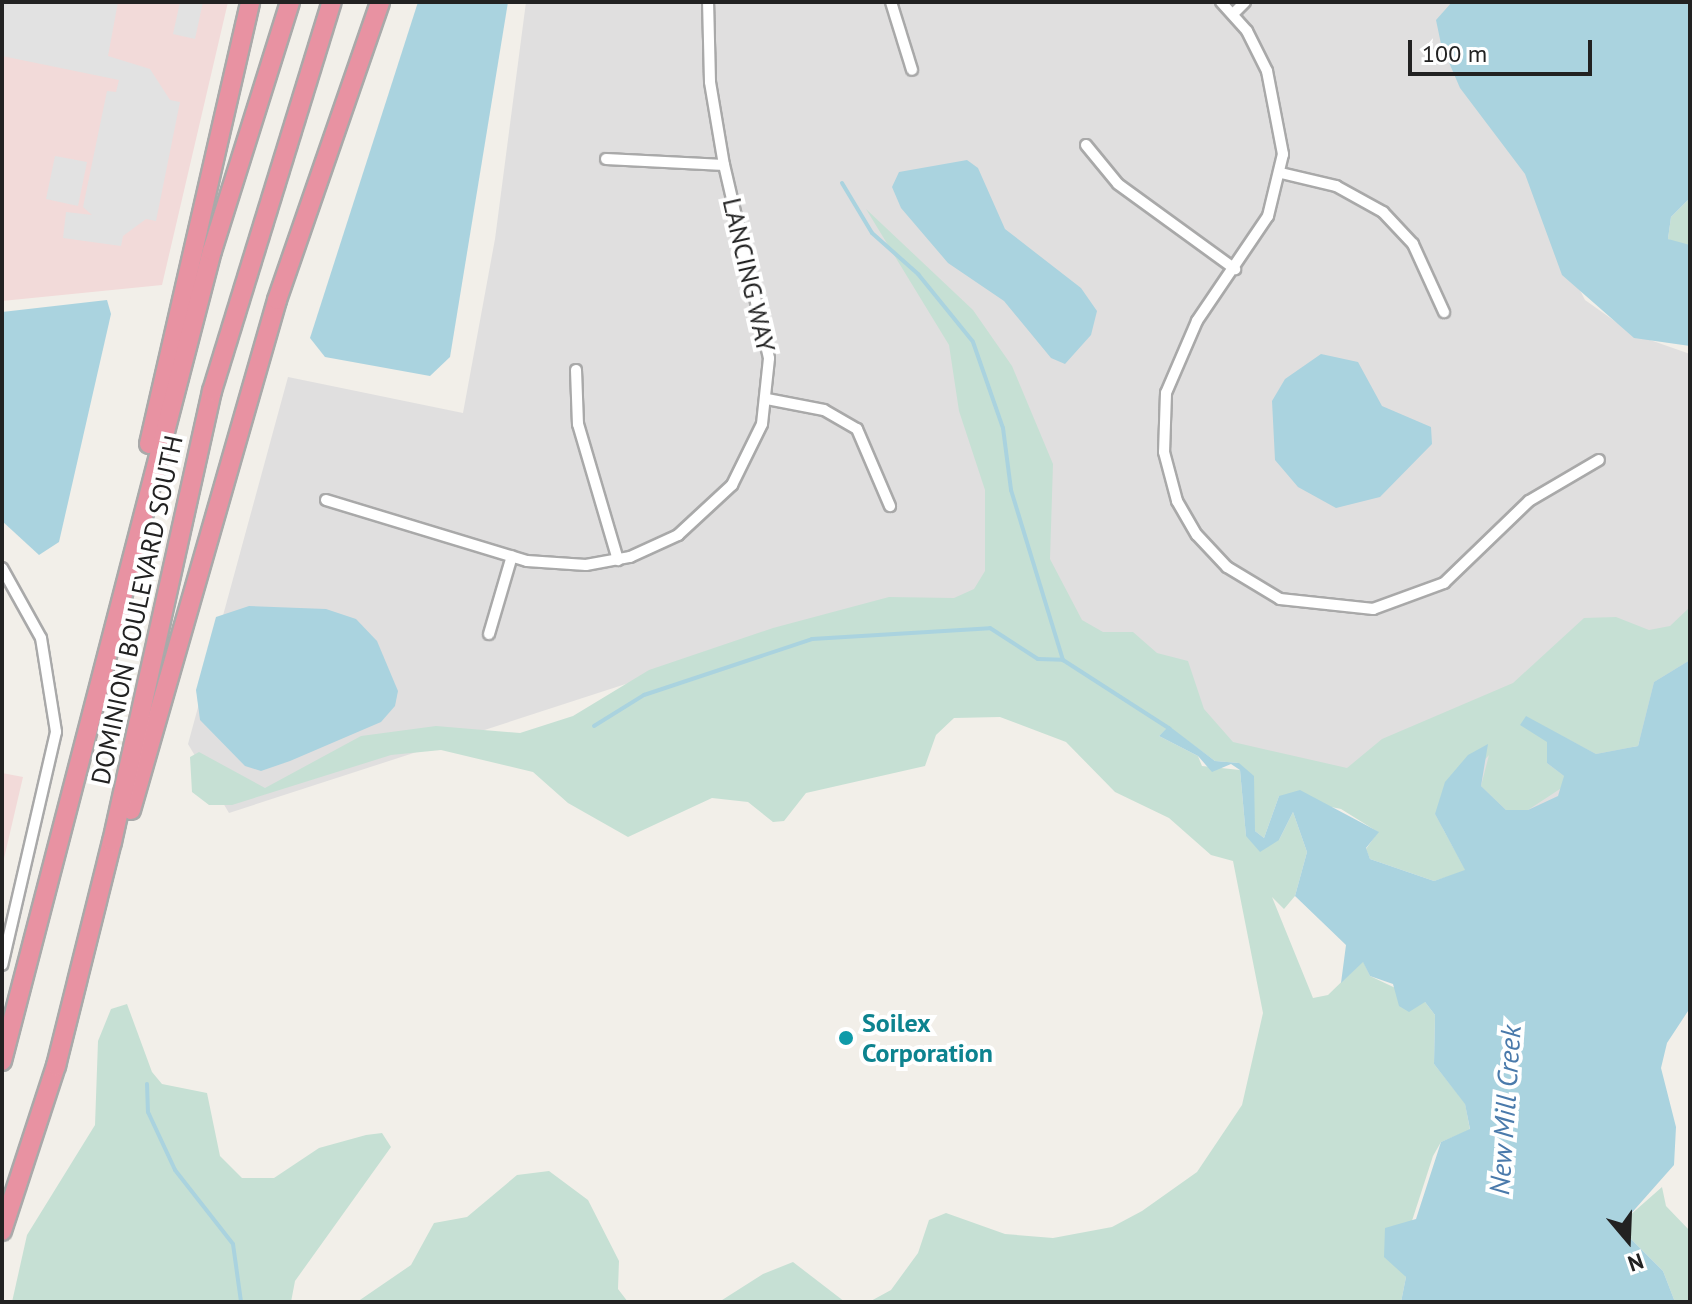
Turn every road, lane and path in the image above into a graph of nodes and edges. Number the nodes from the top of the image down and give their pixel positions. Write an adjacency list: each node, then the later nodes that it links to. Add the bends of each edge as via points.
1 (250, 2): 23 (highway, via 160,383)
2 (290, 2): 23 (highway, DOMINION BOULEVARD SOUTH, via 216,237)
3 (332, 2): 27 (highway, DOMINION BOULEVARD SOUTH, via 212,391)
4 (378, 2): 27 (highway, via 273,315)
5 (708, 2): 13 (street, LANCING WAY, via 710,82)
6 (891, 2): 10 (street)
7 (1221, 2): 9 (street)
8 (1245, 2): 9 (street)
9 (1233, 14): 14 (street, via 1277,100)
10 (912, 70)
11 (1086, 145): 15 (street, via 1118,184)
12 (606, 159): 13 (street)
13 (724, 165): 18 (street, LANCING WAY, via 767,339)
14 (1281, 173): 15 (street, via 1268,216); 16 (street, via 1336,186 1383,212 1413,244)
15 (1235, 269): 19 (street, via 1173,369 1164,452 1177,501 1197,535 1263,591 1333,610 1413,599 1470,563 1529,501)
16 (1444, 312)
17 (576, 370): 24 (street, via 578,424)
18 (767, 399): 21 (street, via 824,410 857,429); 24 (street, LANCING WAY, via 749,456 724,494 678,535)
19 (1599, 460)
20 (326, 500): 22 (street, LANCING WAY)
21 (890, 506)
22 (512, 556): 24 (street, LANCING WAY, via 568,565); 26 (street)
23 (130, 557): 29 (highway, DOMINION BOULEVARD SOUTH, via 67,829)
24 (618, 560)
25 (2, 568): 28 (street, via 41,638 56,732)
26 (489, 634)
27 (117, 842): 30 (highway, DOMINION BOULEVARD SOUTH, via 56,1066)
28 (2, 965)
29 (2, 1061)
30 (2, 1231)

